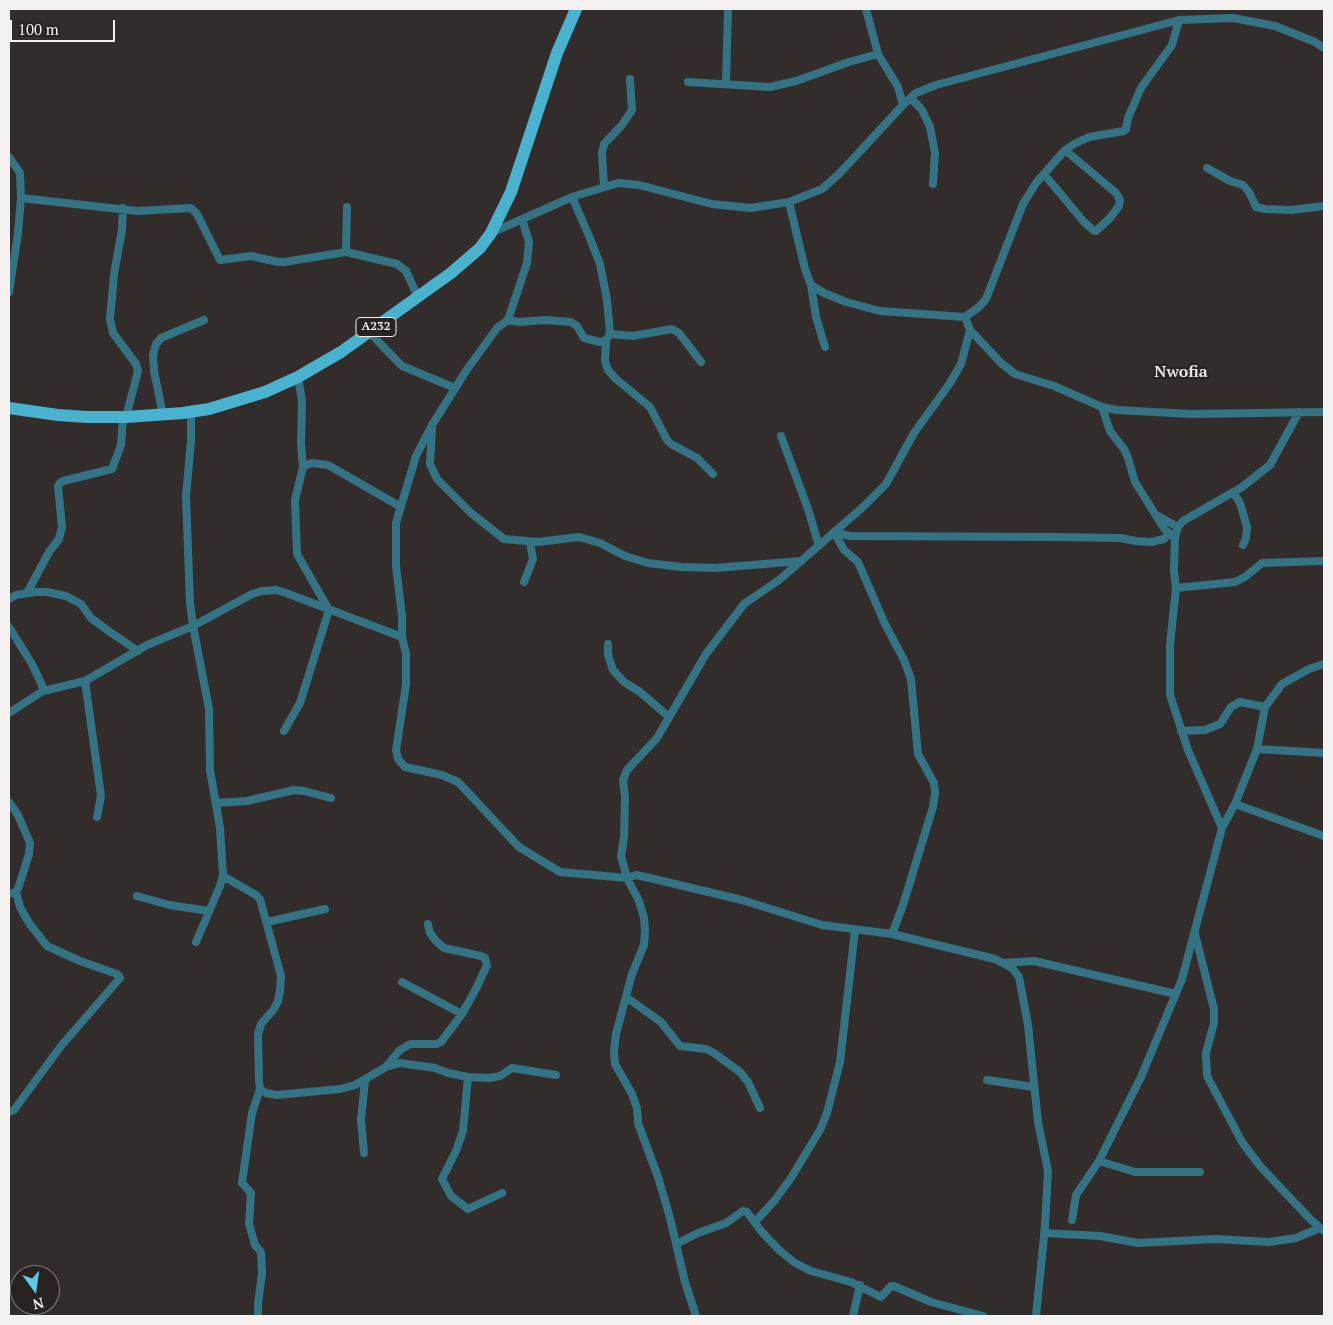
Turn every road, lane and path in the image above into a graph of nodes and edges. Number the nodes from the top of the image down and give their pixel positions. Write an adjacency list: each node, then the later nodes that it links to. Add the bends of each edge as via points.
1 (576, 9): 25 (main road, A232, via 557,53 512,192)
2 (728, 9): 9 (street)
3 (866, 9): 6 (street)
4 (1179, 20): 5 (street, via 1233,18 1275,26); 10 (street, via 936,85); 12 (street, via 1172,45 1141,88 1126,129 1090,137)
5 (1324, 48)
6 (878, 54): 9 (street, via 770,87); 11 (street, via 898,88)
7 (630, 79): 17 (street, via 632,110 604,144)
8 (688, 82): 9 (street)
9 (726, 84)
10 (911, 98): 11 (street); 16 (street, via 922,110 930,127 935,153)
11 (903, 104): 20 (street, via 822,189)
12 (1065, 150): 15 (street); 15 (street, via 1120,200 1120,206 1109,219 1096,231 1093,230)
13 (9, 157): 19 (street, via 20,173)
14 (1207, 168): 21 (street, via 1243,185 1256,207 1291,210)
15 (1044, 174): 30 (street, via 1023,204 986,299)
16 (933, 184)
17 (604, 186): 18 (street); 20 (street, via 618,183 639,185 712,204 750,208)
18 (572, 197): 24 (street); 35 (street, via 600,264 607,300)
19 (21, 198): 23 (street); 28 (street)
20 (789, 202): 27 (street)
21 (1324, 206)
22 (346, 207): 26 (street)
23 (123, 208): 26 (street, via 154,211 191,208 220,260 251,256 284,262); 46 (street, via 110,319 113,333 138,371)
24 (522, 219): 25 (street); 32 (street, via 529,242 527,262)
25 (491, 233): 29 (main road, A232, via 468,260)
26 (346, 252): 29 (street, via 397,264 406,272)
27 (811, 285): 30 (street, via 846,302 880,311); 36 (street)
28 (9, 292)
29 (418, 297): 34 (main road, A232)
30 (965, 317): 33 (street)
31 (204, 320): 45 (street, via 161,338 156,344 154,371)
32 (508, 320): 35 (street, via 571,322 584,338 600,342); 39 (street, via 497,328)
33 (970, 330): 40 (street, via 1016,374); 55 (street, via 961,364 914,433 886,484)
34 (369, 332): 38 (main road, A232); 39 (street, via 402,366)
35 (608, 337): 37 (street, via 672,329 679,333); 50 (street, via 605,361 608,370 650,407 667,440 697,458)
36 (825, 347)
37 (701, 362)
38 (298, 377): 42 (main road, A232, via 235,402); 49 (street, via 302,401)
39 (455, 388): 47 (street)
40 (1102, 407): 43 (street, via 1183,414); 53 (street, via 1110,430 1128,458 1135,482)
41 (9, 408): 46 (main road, A232, via 58,415)
42 (191, 412): 45 (main road, A232); 67 (street, via 186,496)
43 (1299, 412): 44 (street); 51 (street, via 1270,465)
44 (1324, 412)
45 (163, 416): 46 (main road, A232)
46 (124, 418): 64 (street, via 121,445 112,469 63,481 58,486 62,526 59,539)
47 (432, 425): 52 (street, via 416,456); 57 (street, via 430,464 437,479 504,539)
48 (781, 436): 59 (street)
49 (303, 467): 52 (street, via 328,465); 66 (street, via 295,500 297,554)
50 (713, 474)
51 (1233, 492): 54 (street); 58 (street, via 1247,527)
52 (401, 506): 69 (street, via 396,523 396,566)
53 (1158, 516): 54 (street); 56 (street, via 1159,522)
54 (1178, 527): 56 (street)
55 (834, 532): 56 (street, via 850,536 1120,538 1151,542); 59 (street); 99 (street, via 844,550 858,562 904,660 911,680 918,754 934,783 933,807)
56 (1172, 536): 63 (street)
57 (530, 542): 60 (street, via 579,537 648,563 681,567 716,568); 62 (street, via 533,559)
58 (1243, 545)
59 (819, 546): 60 (street)
60 (801, 561): 77 (street, via 744,604 706,654)
61 (1324, 561): 63 (street, via 1262,563 1235,582)
62 (524, 582)
63 (1176, 588): 79 (street, via 1169,674 1170,695)
64 (27, 593): 65 (street); 71 (street, via 47,592 66,596 81,604 92,618)
65 (9, 599)
66 (329, 610): 67 (street, via 276,590 262,591); 69 (street); 78 (street, via 300,703)
67 (193, 626): 71 (street); 84 (street, via 209,709 210,770)
68 (9, 628): 74 (street, via 32,664)
69 (402, 637): 90 (street, via 406,654 406,685 396,750 405,767 458,782 519,848 560,872)
70 (608, 644): 77 (street, via 613,670)
71 (138, 651): 73 (street)
72 (1324, 664): 75 (street, via 1282,684)
73 (85, 682): 74 (street); 86 (street, via 101,796)
74 (43, 691): 76 (street)
75 (1265, 707): 79 (street, via 1240,702 1231,708 1220,724 1205,730); 80 (street)
76 (9, 713)
77 (669, 717): 90 (street, via 657,738 627,770 623,780 621,856)
78 (284, 731)
79 (1181, 731): 87 (street)
80 (1257, 749): 81 (street); 85 (street)
81 (1324, 753)
82 (331, 798): 84 (street, via 294,790 247,801)
83 (9, 802): 91 (street, via 30,843 19,886)
84 (216, 802): 89 (street)
85 (1235, 804): 87 (street); 88 (street)
86 (97, 817)
87 (1222, 828): 98 (street)
88 (1324, 836)
89 (223, 876): 94 (street); 95 (street, via 256,895 264,908)
90 (627, 878): 97 (street, via 636,875 650,878 742,900 822,926); 104 (street, via 639,901 645,931 644,945)
91 (12, 893): 114 (street, via 29,924 47,946 120,978 61,1046 14,1110)
92 (137, 896): 94 (street)
93 (325, 909): 95 (street)
94 (209, 912): 100 (street)
95 (267, 922): 112 (street, via 281,976 274,1009 261,1024 258,1034)
96 (428, 924): 105 (street, via 430,933 444,948 481,956 487,961 486,969)
97 (854, 930): 99 (street); 120 (street, via 840,1062 827,1113 791,1178)
98 (1195, 932): 103 (street); 121 (street, via 1214,1009 1214,1023 1206,1053 1206,1076 1242,1142 1260,1166)
99 (892, 934): 101 (street)
100 (196, 942)
101 (1004, 963): 103 (street, via 1034,961); 111 (street, via 1019,977)
102 (402, 982): 105 (street)
103 (1176, 994): 116 (street, via 1141,1077)
104 (626, 997): 113 (street, via 661,1022 680,1046 706,1049 740,1072); 123 (street, via 616,1034 615,1064 637,1108 638,1123 658,1177)
105 (462, 1014): 106 (street, via 441,1042 410,1044 399,1051)
106 (386, 1067): 108 (street, via 414,1064); 109 (street)
107 (556, 1075): 108 (street, via 512,1068 500,1076)
108 (468, 1078): 118 (street, via 463,1131 442,1179 451,1196 468,1208)
109 (365, 1080): 112 (street, via 340,1089 277,1095); 115 (street, via 361,1120)
110 (987, 1080): 111 (street)
111 (1034, 1087): 122 (street, via 1048,1171)
112 (260, 1089): 125 (street, via 252,1113 242,1183 251,1193 249,1224 255,1245 261,1252)
113 (760, 1108)
114 (9, 1112)
115 (364, 1153)
116 (1099, 1160): 117 (street, via 1135,1172); 119 (street, via 1076,1195)
117 (1200, 1172)
118 (502, 1193)
119 (1072, 1220)
120 (755, 1222): 123 (street, via 743,1211 726,1223); 124 (street, via 795,1263 824,1276)
121 (1322, 1229): 122 (street, via 1296,1238 1269,1242 1216,1239 1138,1243 1100,1236)
122 (1044, 1233): 129 (street)
123 (676, 1244): 126 (street)
124 (860, 1285): 127 (street); 128 (street, via 881,1297 894,1286 931,1302)
125 (258, 1316)
126 (696, 1316)
127 (853, 1316)
128 (983, 1316)
129 (1036, 1316)

